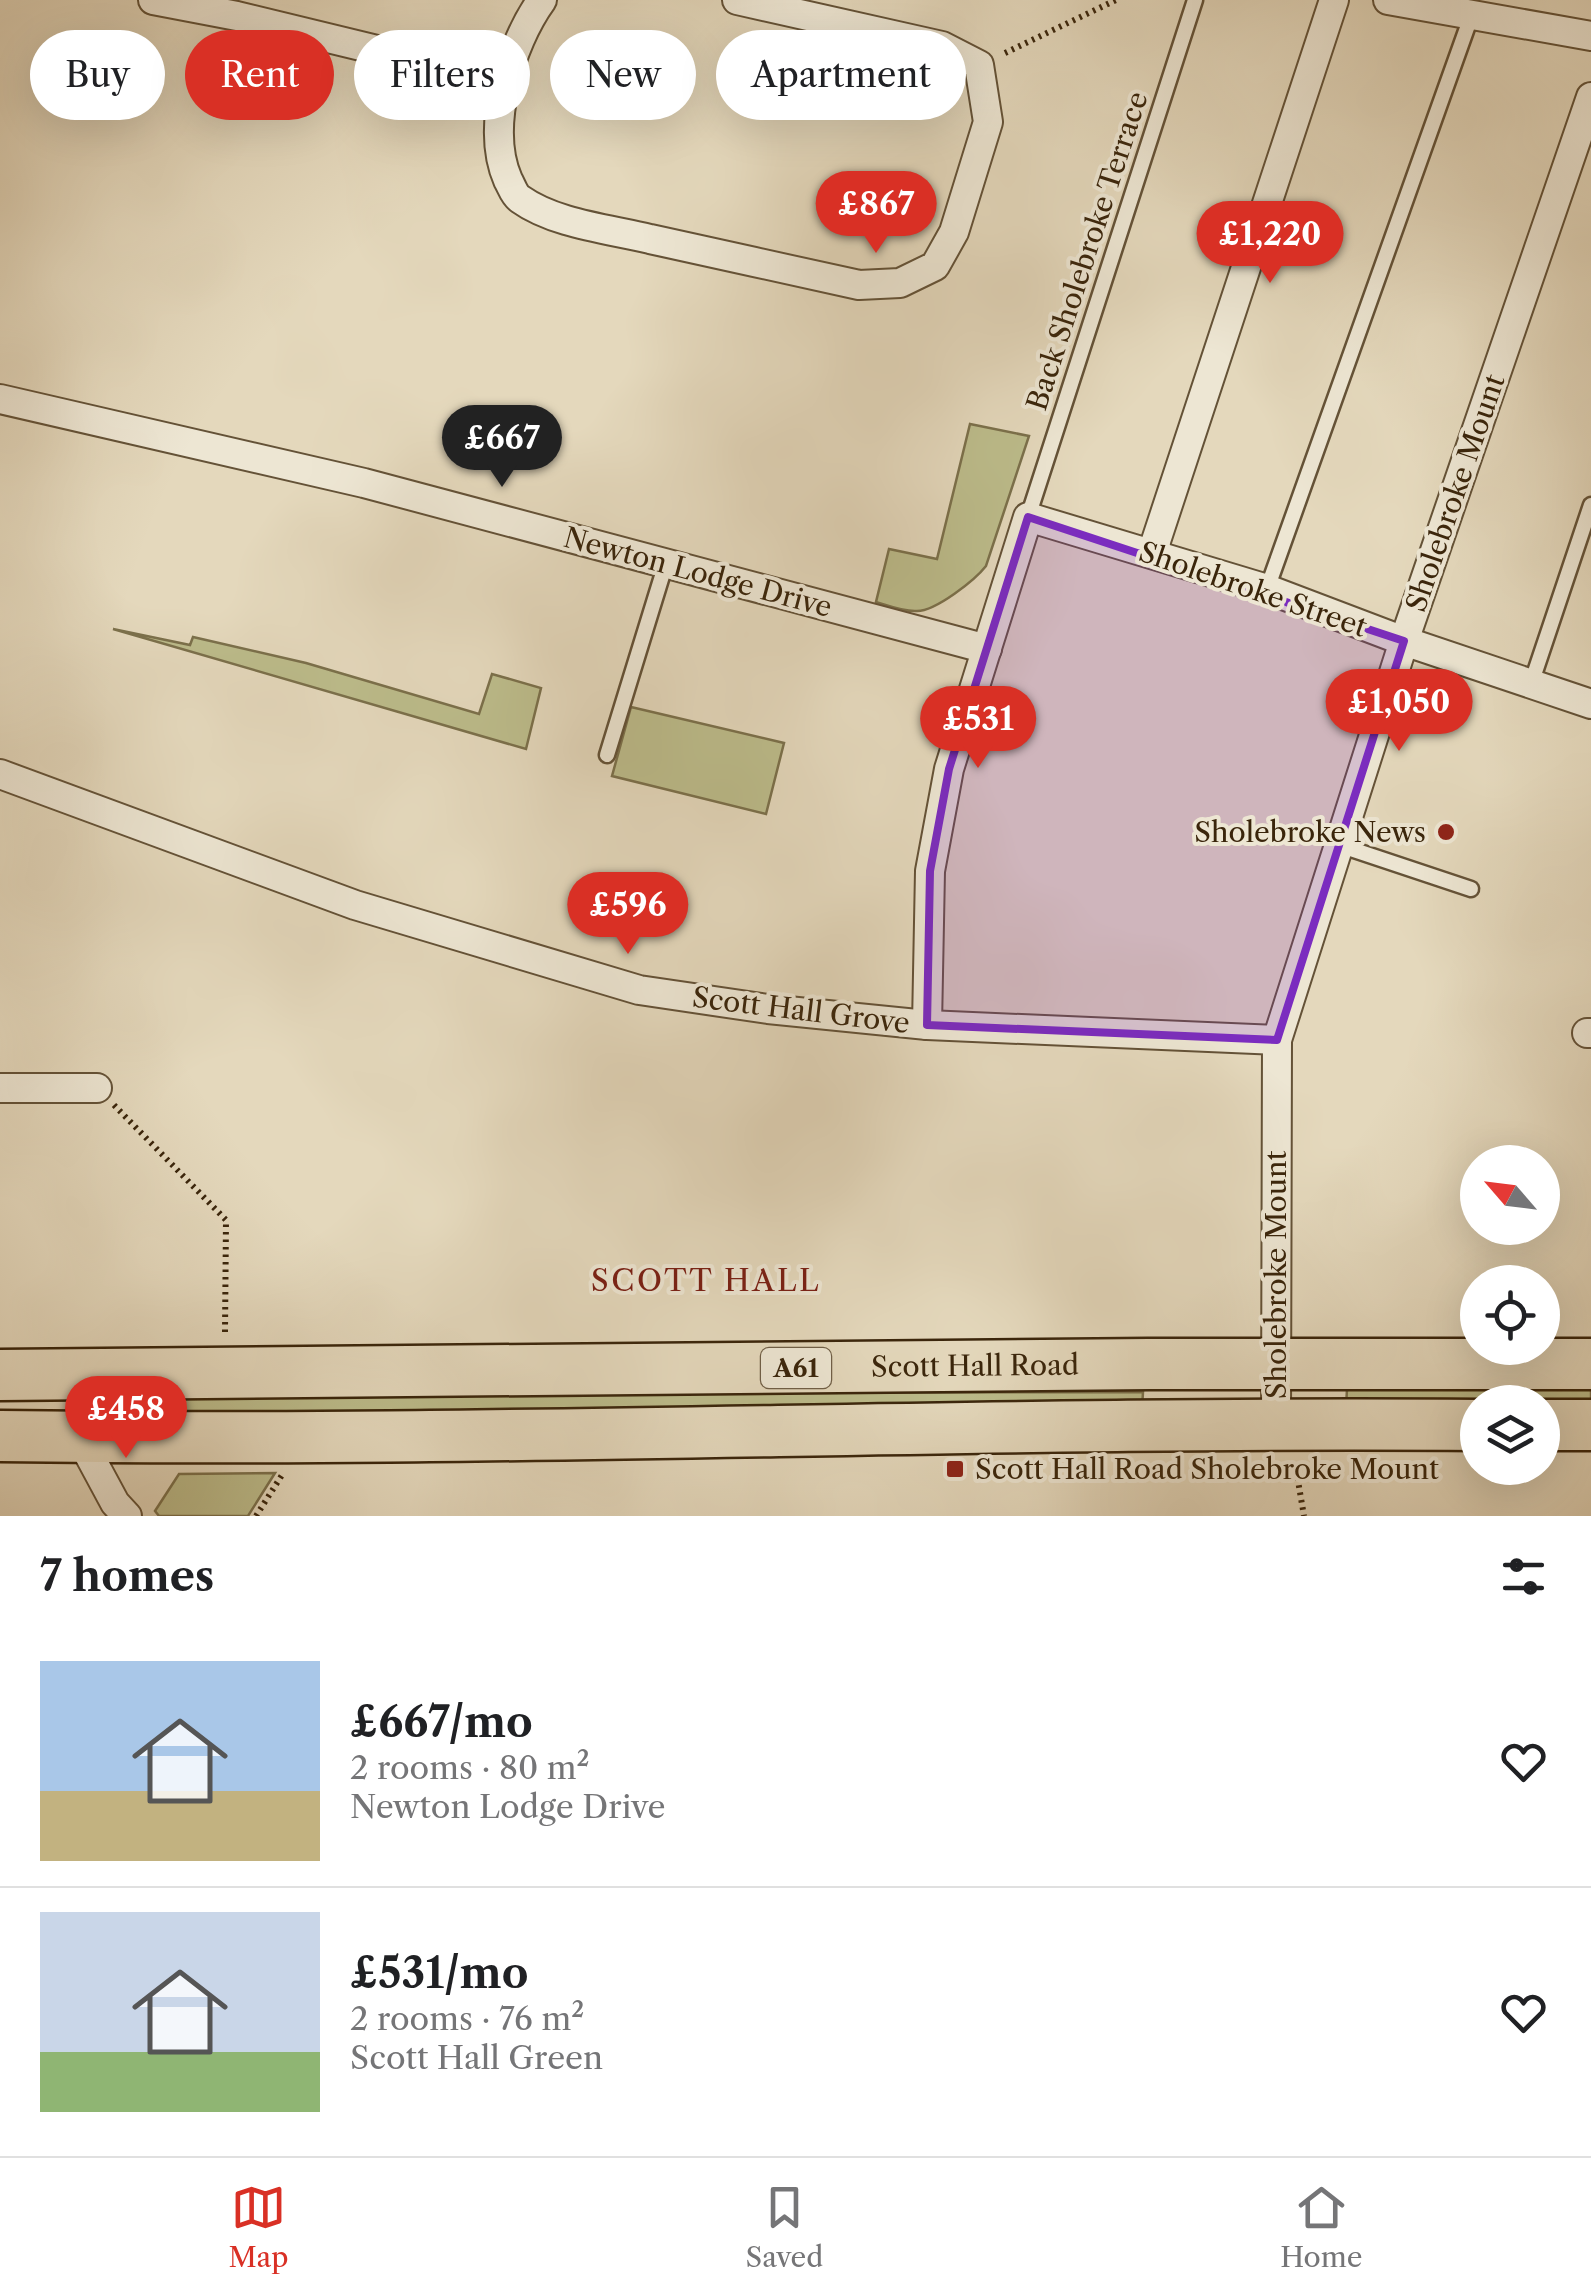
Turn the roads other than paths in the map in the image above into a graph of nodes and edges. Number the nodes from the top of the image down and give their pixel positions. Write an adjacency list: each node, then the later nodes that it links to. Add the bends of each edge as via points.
1 (153, 0): 7 (street)
2 (542, 0): 9 (street)
3 (737, 0): 13 (street, via 942,46 979,65 988,122 954,232 935,266 900,283 858,285 549,213 516,197 503,167)
4 (1194, 0): 16 (lane, Back Sholebroke Terrace)
5 (1334, 0): 17 (street)
6 (1388, 0): 8 (street)
7 (239, 8): 11 (street)
8 (1472, 14): 10 (street); 19 (lane)
9 (526, 30)
10 (1591, 36)
11 (354, 40)
12 (1591, 97): 20 (street, Sholebroke Mount)
13 (499, 120)
14 (0, 399): 18 (street, Newton Lodge Drive, via 364,483)
15 (1591, 505): 22 (lane)
16 (1028, 517): 17 (street, Sholebroke Street); 21 (street)
17 (1152, 553): 19 (street, Sholebroke Street)
18 (666, 563): 21 (street, Newton Lodge Drive); 24 (lane)
19 (1267, 589): 20 (street, Sholebroke Street)
20 (1404, 640): 22 (street, Sholebroke Street); 26 (street, Sholebroke Mount)
21 (987, 648): 28 (street, via 948,769 930,870)
22 (1532, 684): 23 (street, Sholebroke Street)
23 (1591, 704)
24 (606, 754)
25 (0, 774): 28 (street, Scott Hall Grove, via 355,906 640,990)
26 (1340, 845): 27 (lane); 29 (street, Sholebroke Mount)
27 (1471, 889)
28 (927, 1025): 29 (street, Scott Hall Grove)
29 (1277, 1040): 33 (street, Sholebroke Mount)
30 (0, 1088): 31 (street)
31 (97, 1088)
32 (1591, 1364): 33 (highway, Scott Hall Road / A61)
33 (1276, 1366): 34 (highway, Scott Hall Road / A61); 36 (street, Sholebroke Mount)
34 (77, 1374): 35 (highway, Scott Hall Road / A61); 41 (highway)
35 (0, 1375)
36 (1276, 1423): 37 (highway); 41 (highway)
37 (1460, 1424)
38 (1560, 1425): 39 (highway)
39 (1591, 1425)
40 (0, 1436): 41 (highway)
41 (80, 1438): 42 (street)
42 (126, 1516)

